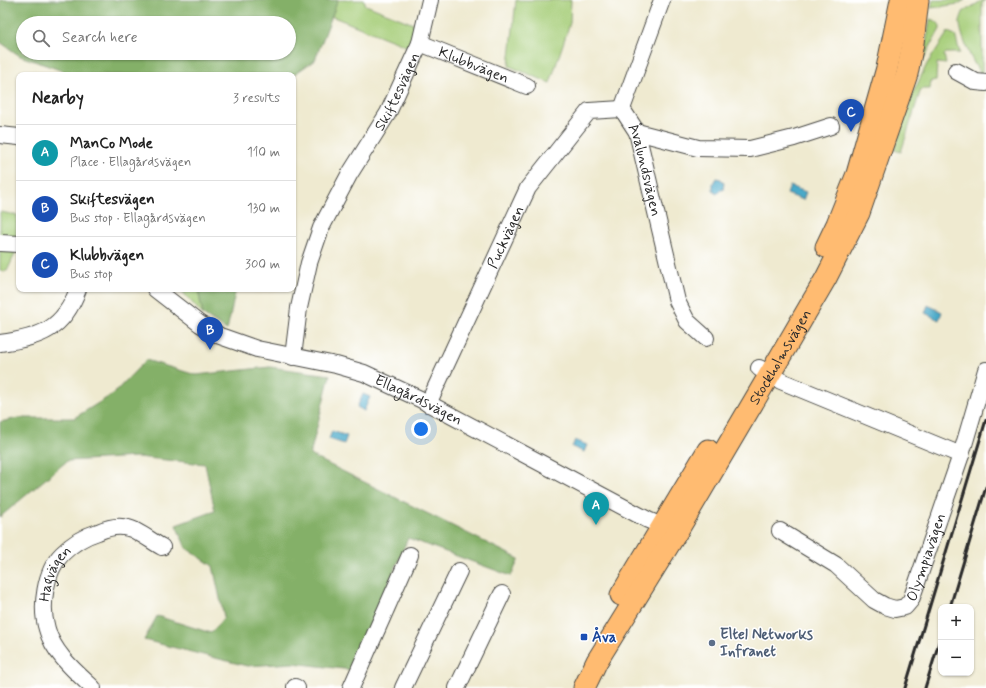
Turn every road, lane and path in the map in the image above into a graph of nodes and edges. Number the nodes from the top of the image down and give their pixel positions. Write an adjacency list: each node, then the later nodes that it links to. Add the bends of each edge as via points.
1 (430, 0): 6 (street, Skiftesvägen)
2 (662, 0): 11 (street, Åvalundsvägen)
3 (901, 0): 24 (main road, Stockholmsvägen, via 887,68 857,174 837,224)
4 (918, 0): 7 (main road, Stockholmsvägen)
5 (925, 0): 7 (main road)
6 (420, 43): 10 (street, Klubbvägen); 22 (street, Skiftesvägen, via 388,113 349,175 321,228 309,263 299,308)
7 (913, 43): 24 (main road, Stockholmsvägen, via 907,74 859,213 822,284)
8 (956, 71): 9 (street, via 976,82)
9 (986, 83)
10 (528, 86)
11 (622, 110): 13 (street, Åvalundsvägen); 25 (street, Puckvägen, via 589,111 528,188)
12 (831, 126): 13 (street, via 750,149 698,148)
13 (637, 132): 20 (street, Åvalundsvägen, via 676,301 687,321)
14 (0, 135): 15 (street)
15 (16, 137)
16 (0, 243): 17 (street)
17 (16, 244)
18 (77, 292): 21 (street, via 66,314 50,330 30,338)
19 (159, 292): 22 (street, Ellagårdsvägen, via 220,336 257,349)
20 (706, 338)
21 (0, 343)
22 (293, 357): 25 (street, Ellagårdsvägen, via 364,373)
23 (986, 370): 26 (street, Olympiavägen)
24 (764, 371): 26 (street, via 781,382); 27 (main road, Stockholmsvägen)
25 (428, 404): 27 (street, Ellagårdsvägen)
26 (961, 455): 28 (street, Olympiavägen, via 911,600 905,607 895,609 874,600 836,564)
27 (668, 531): 37 (main road, Stockholmsvägen, via 585,656); 38 (main road, Stockholmsvägen)
28 (780, 531)
29 (162, 547): 33 (street, Hagvägen, via 129,528 111,528 91,534 73,545 61,555 51,570 45,590 44,610 47,629 62,657)
30 (410, 555): 34 (street)
31 (459, 571): 35 (street)
32 (502, 594): 36 (street)
33 (93, 688)
34 (351, 688)
35 (403, 688)
36 (457, 688)
37 (569, 688)
38 (584, 688)

